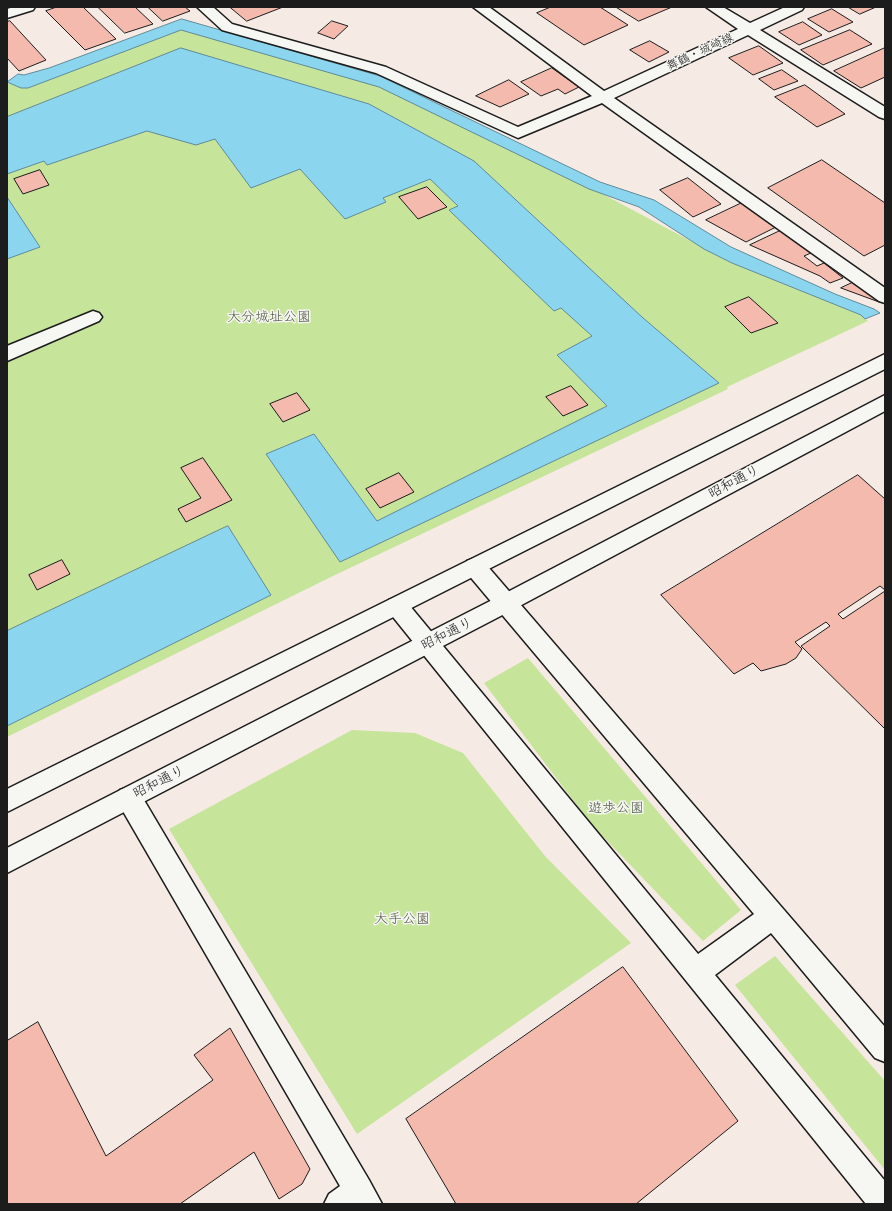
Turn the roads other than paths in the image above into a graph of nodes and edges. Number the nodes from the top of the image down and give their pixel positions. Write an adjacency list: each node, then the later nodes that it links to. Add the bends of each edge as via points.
1 (28, 7): 6 (main road)
2 (204, 7): 8 (main road, 舞鶴・城崎線, via 227,27 381,70 518,133)
3 (480, 7): 8 (main road)
4 (713, 7): 7 (main road)
5 (798, 7): 7 (main road, 舞鶴・城崎線)
6 (7, 14)
7 (749, 29): 8 (main road, 舞鶴・城崎線); 9 (main road)
8 (603, 96): 10 (main road)
9 (885, 114)
10 (885, 297)
11 (93, 317): 12 (main road)
12 (7, 354)
13 (885, 362): 15 (main road)
14 (885, 402): 16 (main road, 昭和通り)
15 (475, 567): 16 (main road); 17 (main road)
16 (506, 603): 18 (main road, 昭和通り); 22 (main road)
17 (397, 606): 18 (main road); 20 (main road)
18 (428, 644): 19 (main road, 昭和通り); 23 (main road)
19 (129, 798): 21 (main road, 昭和通り); 25 (main road)
20 (7, 801)
21 (7, 861)
22 (773, 916): 23 (main road); 24 (main road)
23 (696, 972): 26 (main road)
24 (885, 1048)
25 (355, 1199)
26 (885, 1204)

